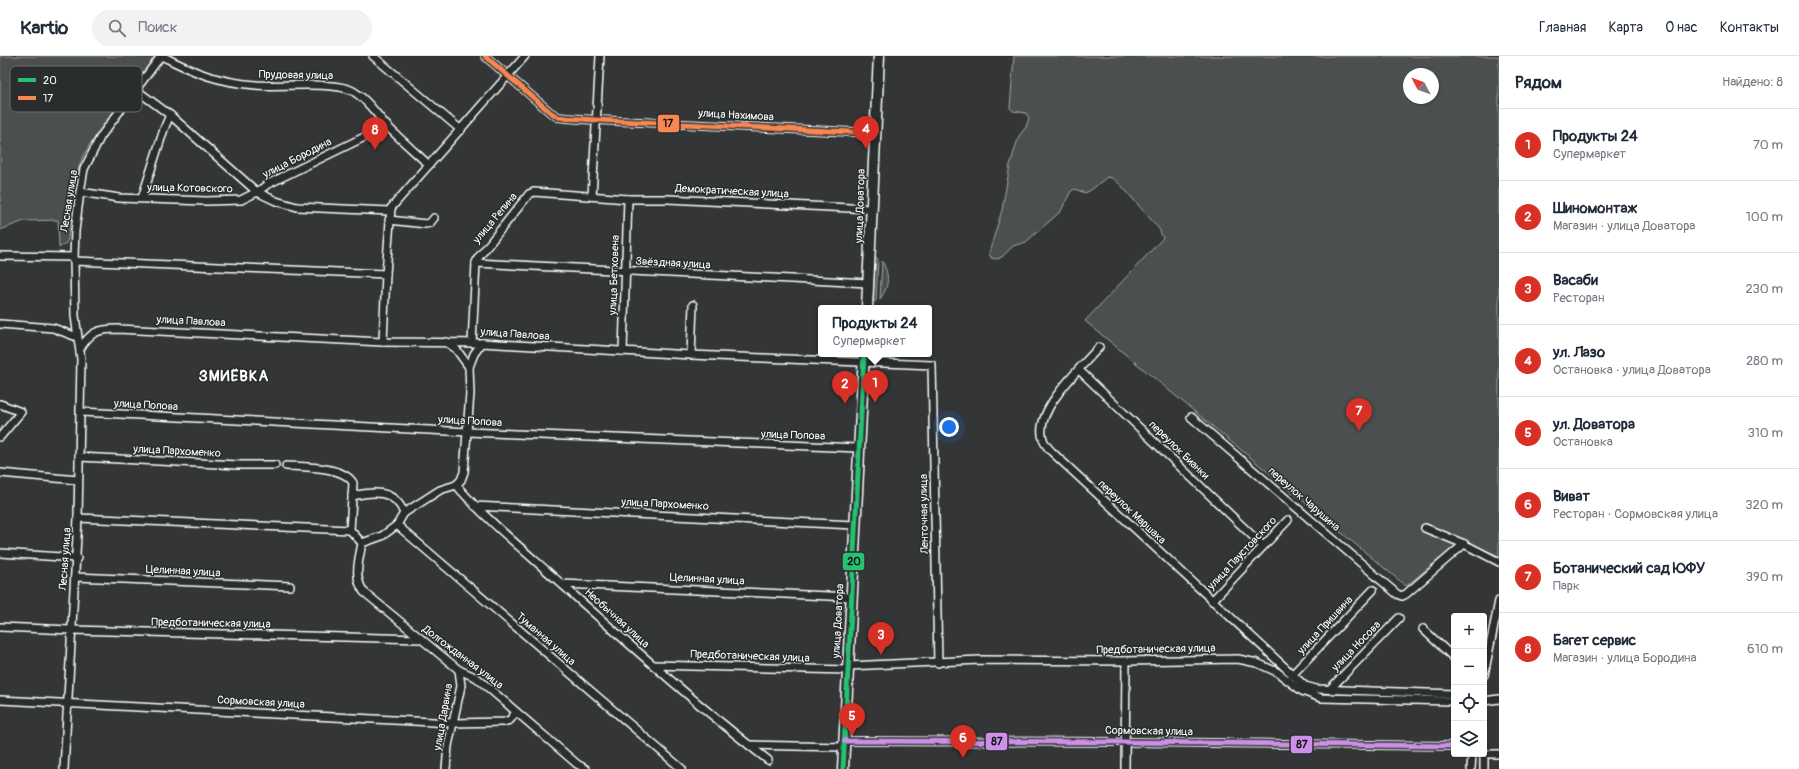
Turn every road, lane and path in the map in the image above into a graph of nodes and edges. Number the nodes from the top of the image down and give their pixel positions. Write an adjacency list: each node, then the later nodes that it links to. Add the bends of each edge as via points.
1 (161, 56): 8 (street, Лесная улица); 13 (street, Прудовая улица, via 224,82 345,88 359,95)
2 (373, 56): 14 (street)
3 (485, 56): 7 (street, улица Нахимова)
4 (525, 56): 7 (street)
5 (600, 56): 12 (street)
6 (879, 56): 15 (main road, улица Доватора)
7 (508, 76): 12 (street, улица Нахимова, via 558,117); 14 (street)
8 (142, 80)
9 (142, 94): 11 (street, улица Бородина)
10 (117, 112): 17 (street, Лесная улица, via 90,155 84,169)
11 (170, 115): 18 (street, улица Бородина); 20 (street)
12 (596, 120): 15 (street, улица Нахимова); 19 (street)
13 (387, 126): 16 (street, Прудовая улица); 18 (street, улица Бородина, via 268,184)
14 (461, 130): 16 (street)
15 (874, 133): 22 (main road, улица Доватора)
16 (429, 165): 23 (street)
17 (80, 192): 20 (street, улица Котовского, via 119,198); 27 (street, Лесная улица)
18 (257, 192): 20 (street, улица Котовского, via 241,200); 23 (street, via 297,207)
19 (592, 196): 21 (street, Демократическая улица); 28 (street, улица Репина, via 541,191 529,194 483,250)
20 (142, 198)
21 (628, 199): 22 (street, Демократическая улица); 29 (street, улица Бетховена)
22 (871, 209): 31 (main road, улица Доватора)
23 (390, 211): 25 (street)
24 (434, 218): 25 (street, via 426,224)
25 (389, 220): 30 (street)
26 (0, 256): 27 (street)
27 (74, 259): 30 (street); 35 (street, Лесная улица)
28 (476, 264): 29 (street, Звёздная улица); 38 (street, улица Репина)
29 (626, 272): 31 (street, Звёздная улица); 42 (street, улица Бетховена)
30 (386, 274): 36 (street)
31 (868, 283): 33 (main road, улица Доватора)
32 (693, 305): 43 (street)
33 (867, 305)
34 (0, 324): 35 (street, via 53,328)
35 (77, 337): 41 (street, Лесная улица)
36 (383, 342): 37 (street, улица Павлова); 41 (street, улица Павлова, via 107,329 90,335)
37 (446, 342): 38 (street, улица Павлова); 46 (street, via 456,349)
38 (472, 343): 39 (street, улица Павлова)
39 (482, 343): 42 (street, улица Павлова); 46 (street, via 474,354)
40 (1099, 347): 47 (street, переулок Маршака)
41 (80, 349): 49 (street, Лесная улица)
42 (623, 351): 43 (street, улица Павлова)
43 (691, 355): 44 (street, улица Павлова)
44 (863, 358): 45 (street, улица Павлова); 53 (main road, улица Доватора)
45 (932, 364): 90 (street, Ленточная улица)
46 (470, 367): 51 (street)
47 (1079, 370): 71 (street, переулок Бианки); 80 (street, переулок Маршака, via 1055,398 1045,417 1042,432 1045,445)
48 (0, 404): 52 (street, via 21,412)
49 (81, 412): 51 (street, улица Попова); 54 (street, Лесная улица)
50 (1191, 417): 70 (street, переулок Чарушина, via 1402,596)
51 (468, 432): 53 (street, улица Попова); 59 (street, via 464,472)
52 (0, 437)
53 (858, 448): 66 (main road, улица Доватора)
54 (79, 457): 55 (street, улица Пархоменко); 58 (street, Лесная улица)
55 (275, 465)
56 (286, 466): 60 (street, via 333,470 348,477 353,483)
57 (0, 473): 58 (street)
58 (78, 480): 63 (street, Лесная улица)
59 (456, 485): 61 (street, Необычная улица); 62 (street, via 440,490)
60 (352, 496): 62 (street, via 375,493 391,496 400,503); 68 (street)
61 (475, 506): 66 (street, улица Пархоменко); 76 (street, Необычная улица)
62 (404, 513): 65 (street)
63 (78, 518): 68 (street); 73 (street, Лесная улица)
64 (1288, 520): 71 (street, улица Паустовского)
65 (397, 525): 69 (street, via 382,536); 116 (street, Туманная улица)
66 (854, 525): 79 (main road, улица Доватора)
67 (1425, 528): 70 (street)
68 (350, 530): 69 (street)
69 (362, 543): 86 (street, Долгожданная улица, via 357,578 359,586)
70 (1464, 544): 74 (street)
71 (1263, 546): 80 (street, улица Паустовского)
72 (0, 553): 73 (street)
73 (76, 558): 75 (street, Лесная улица)
74 (1499, 562)
75 (75, 577): 77 (street, Целинная улица); 85 (street, Лесная улица)
76 (562, 584): 79 (street, Целинная улица); 91 (street, Необычная улица)
77 (290, 586)
78 (1373, 590): 94 (street, улица Пришвина)
79 (851, 597): 92 (main road, улица Доватора)
80 (1212, 601): 94 (street, переулок Маршака)
81 (1499, 602): 88 (street)
82 (1399, 618): 95 (street, улица Носова)
83 (0, 627): 85 (street, Предботаническая улица)
84 (1423, 629): 87 (street)
85 (71, 630): 86 (street, Предботаническая улица); 101 (street, Лесная улица)
86 (420, 640): 93 (street, Долгожданная улица, via 439,652)
87 (1451, 655)
88 (1487, 660)
89 (1126, 662): 90 (street, Предботаническая улица, via 980,660); 100 (street, Предботаническая улица, via 1238,659 1257,663 1277,672 1302,691 1321,698); 104 (street)
90 (938, 663): 92 (street, Предботаническая улица)
91 (653, 665): 92 (street, Предботаническая улица); 106 (street, Необычная улица)
92 (848, 668): 105 (main road, улица Доватора)
93 (459, 670): 102 (street, Долгожданная улица, via 476,678); 103 (street, улица Дарвина, via 461,686)
94 (1292, 675): 95 (street, via 1309,688)
95 (1330, 689): 96 (street)
96 (1451, 694)
97 (1499, 698): 99 (street)
98 (0, 700): 101 (street, Сормовская улица)
99 (1487, 700)
100 (1451, 701)
101 (68, 704): 103 (street, Сормовская улица); 113 (street, Лесная улица)
102 (516, 712): 103 (street, Сормовская улица, via 510,720 504,722); 115 (street, Долгожданная улица, via 576,764)
103 (453, 723): 114 (street, улица Дарвина)
104 (1126, 742): 105 (street, Сормовская улица); 107 (street, Сормовская улица); 118 (street)
105 (844, 744): 106 (street, Сормовская улица); 117 (main road, улица Доватора)
106 (749, 745): 112 (street, Необычная улица)
107 (1451, 746)
108 (1487, 754): 109 (street)
109 (1499, 754)
110 (1472, 757): 119 (street)
111 (1484, 757): 120 (street)
112 (768, 760)
113 (64, 769)
114 (446, 769)
115 (586, 769)
116 (682, 769)
117 (843, 769)
118 (1126, 769)
119 (1472, 769)
120 (1484, 769)

